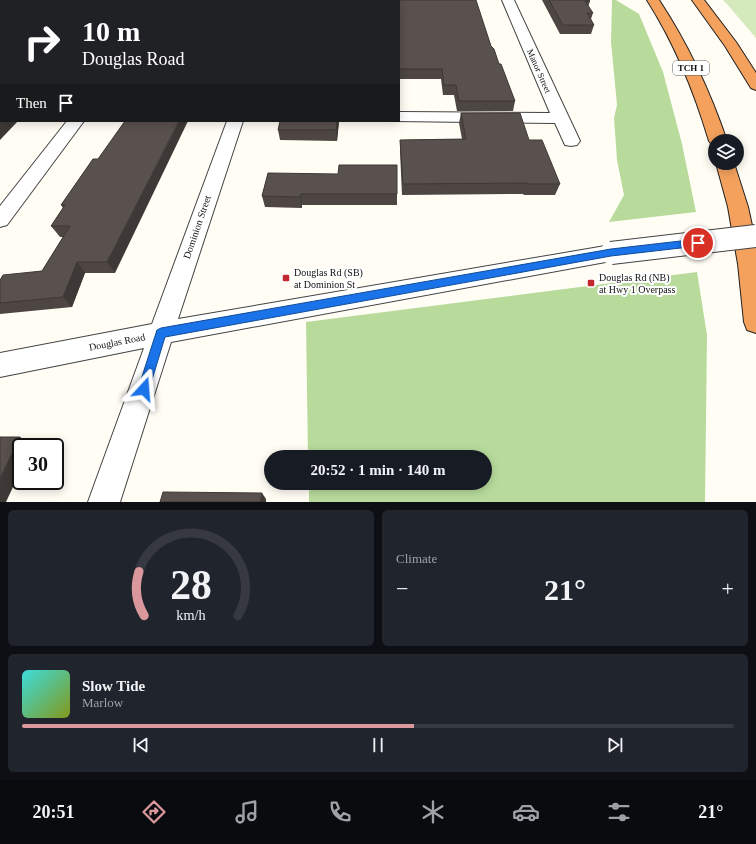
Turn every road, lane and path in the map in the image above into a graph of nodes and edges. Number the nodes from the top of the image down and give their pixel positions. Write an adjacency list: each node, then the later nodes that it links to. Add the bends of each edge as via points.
1 (508, 0): 6 (street, Manor Street)
2 (653, 0): 9 (highway, TCH 1, via 693,72)
3 (698, 0): 4 (highway)
4 (756, 84)
5 (400, 117): 6 (street)
6 (560, 118): 10 (street, Manor Street)
7 (75, 122): 12 (street)
8 (234, 122): 16 (street, Dominion Street)
9 (715, 134)
10 (571, 141)
11 (727, 170): 15 (highway, via 738,207 749,264)
12 (9, 196): 13 (street)
13 (0, 220)
14 (756, 236): 16 (street, Douglas Road, bridge, via 611,253)
15 (756, 322)
16 (161, 333): 17 (street, Douglas Road); 18 (street, Dominion Street)
17 (0, 365)
18 (104, 502)

